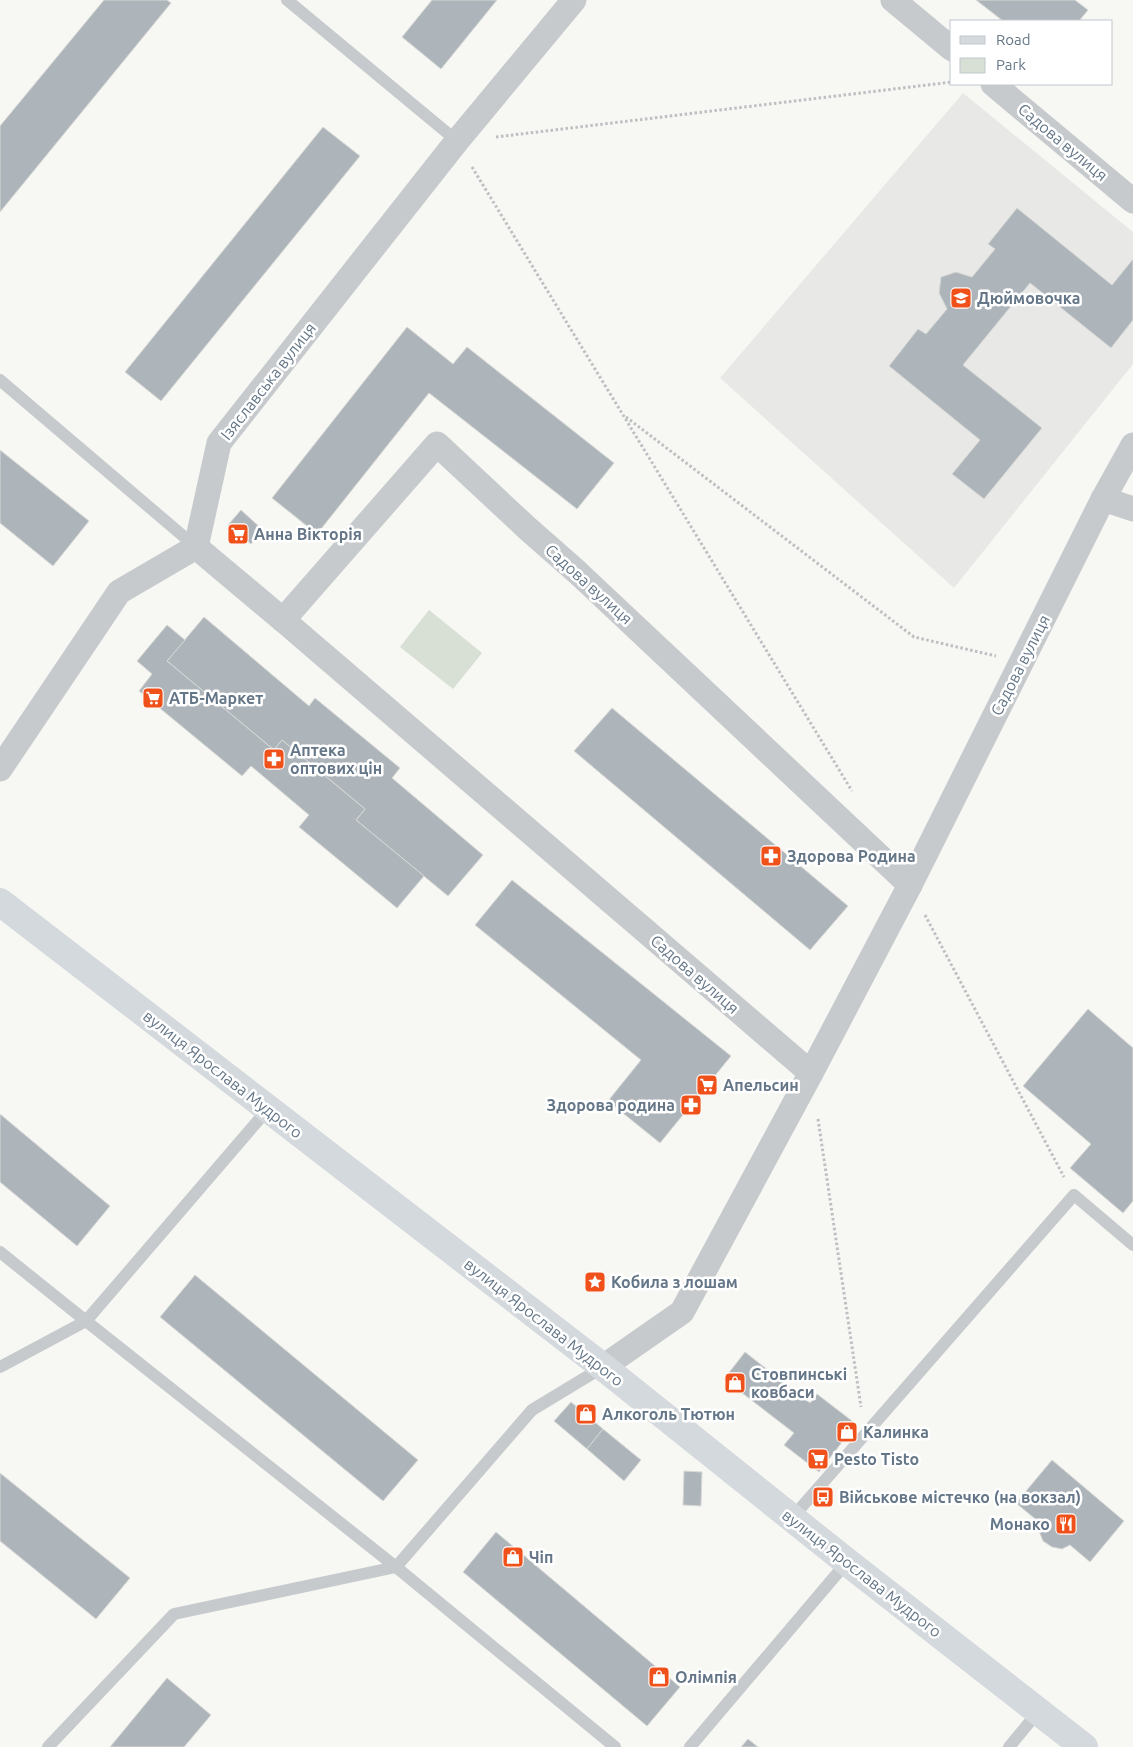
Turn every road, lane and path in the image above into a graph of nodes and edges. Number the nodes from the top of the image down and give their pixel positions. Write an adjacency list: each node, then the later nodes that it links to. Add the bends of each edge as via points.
1 (287, 0): 7 (lane)
2 (574, 0): 7 (street, Ізяславська вулиця)
3 (893, 0): 4 (street)
4 (950, 47)
5 (950, 82): 7 (path)
6 (994, 85): 8 (street, Садова вулиця)
7 (457, 141): 10 (path); 14 (street, Ізяславська вулиця, via 220,443)
8 (1133, 201)
9 (0, 380): 14 (lane)
10 (623, 415): 16 (path, via 914,637); 18 (path)
11 (1133, 445): 12 (street, Садова вулиця)
12 (1103, 499): 13 (street); 16 (street, Садова вулиця)
13 (1133, 510)
14 (196, 547): 15 (street, Садова вулиця); 17 (street, via 119,592)
15 (283, 620): 19 (street, Садова вулиця, via 437,444); 21 (street, Садова вулиця)
16 (1022, 662): 19 (street, Садова вулиця)
17 (0, 769)
18 (853, 793)
19 (910, 885): 21 (street, Садова вулиця); 23 (path)
20 (0, 902): 22 (street, вулиця Ярослава Мудрого)
21 (812, 1073): 28 (street, Садова вулиця, via 682,1312); 29 (path)
22 (268, 1109): 26 (lane); 28 (street, вулиця Ярослава Мудрого)
23 (1074, 1195): 24 (lane); 29 (lane)
24 (1133, 1245)
25 (0, 1252): 26 (lane)
26 (86, 1321): 27 (lane); 32 (lane)
27 (0, 1367)
28 (603, 1367): 30 (street, вулиця Ярослава Мудрого); 32 (lane, via 532,1410)
29 (865, 1435): 30 (lane)
30 (792, 1518): 31 (street, вулиця Ярослава Мудрого)
31 (847, 1562): 33 (street, вулиця Ярослава Мудрого); 36 (lane)
32 (396, 1566): 34 (lane, via 174,1614); 35 (lane)
33 (1038, 1712): 37 (lane); 38 (street, вулиця Ярослава Мудрого)
34 (48, 1747)
35 (615, 1747)
36 (690, 1747)
37 (1009, 1747)
38 (1084, 1747)

